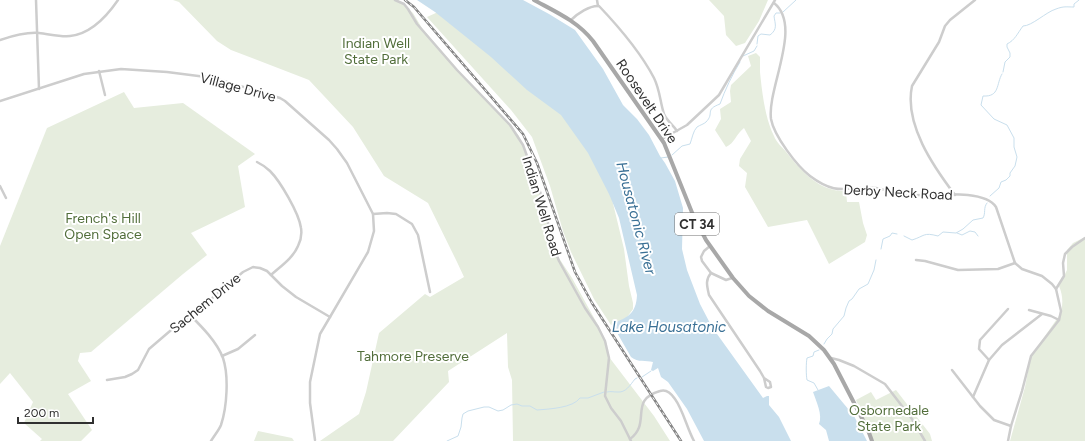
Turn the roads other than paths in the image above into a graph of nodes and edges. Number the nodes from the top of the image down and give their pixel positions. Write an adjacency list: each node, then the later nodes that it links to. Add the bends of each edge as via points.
1 (36, 0): 10 (street)
2 (118, 0): 10 (street, via 96,25 85,31 70,36)
3 (395, 0): 48 (street, Indian Well Road, via 404,4 417,24 472,87 510,125 519,139 542,196 556,254 604,341 609,358 605,393 607,402)
4 (534, 0): 9 (main road, Roosevelt Drive / CT 34)
5 (597, 0): 8 (street)
6 (975, 0): 20 (street, via 945,26 911,92 919,137)
7 (774, 2): 16 (street, via 719,95 692,122); 20 (street, Derby Neck Road, via 783,14 785,30 771,105 772,122 778,137 804,170 823,184 837,189 877,188 905,196)
8 (598, 6): 9 (street); 16 (street, via 617,24 650,71 660,93 665,115)
9 (571, 20): 17 (main road, Roosevelt Drive / CT 34, via 593,41)
10 (37, 33): 11 (street); 13 (street)
11 (0, 40)
12 (99, 71): 13 (street, Village Drive); 14 (street); 22 (street, Village Drive, via 121,69 214,78 280,98 337,149)
13 (39, 89): 15 (street, Village Drive)
14 (105, 95)
15 (0, 101)
16 (677, 131): 17 (street)
17 (662, 139): 24 (main road, Roosevelt Drive / CT 34, via 696,222)
18 (257, 162): 28 (street, via 275,176 294,207 302,229 296,251)
19 (0, 186): 21 (street)
20 (955, 195): 26 (street, Derby Neck Road, via 984,198 993,203)
21 (6, 198)
22 (373, 214): 31 (street, via 396,214 412,224 418,235); 36 (street, Village Drive, via 374,231 368,252)
23 (1085, 238): 30 (street, via 1065,254 1064,276)
24 (710, 246): 27 (street, via 701,256); 29 (main road, Roosevelt Drive / CT 34)
25 (916, 260): 26 (street, via 958,270 998,269)
26 (1015, 263): 30 (street, via 1022,269 1045,278)
27 (711, 273): 29 (street, via 726,280); 43 (street, via 707,285 709,295)
28 (271, 275): 35 (street, Sachem Drive, via 267,271 253,267 243,272); 36 (street, Sachem Drive, via 296,297)
29 (733, 278): 40 (main road, Roosevelt Drive / CT 34, via 762,307 813,339)
30 (1056, 289): 37 (street, via 1060,306)
31 (430, 292)
32 (1008, 310): 41 (street, via 980,340 979,349)
33 (1029, 310): 34 (street)
34 (1042, 314): 37 (street); 41 (street, via 1002,345)
35 (192, 316): 39 (street); 44 (street, Sachem Drive, via 149,349 138,370 125,377)
36 (330, 317): 47 (street, Village Drive, via 320,334 310,382)
37 (1059, 320): 46 (street, via 1032,356)
38 (254, 335): 39 (street, via 238,349)
39 (222, 356): 49 (street, via 226,377 225,402 221,426)
40 (831, 358): 51 (main road, Roosevelt Drive / CT 34); 52 (street, via 854,366 885,384)
41 (989, 360): 45 (street)
42 (952, 370): 45 (street)
43 (764, 378)
44 (108, 380)
45 (973, 397): 46 (street, via 994,420)
46 (1011, 426): 53 (street)
47 (315, 440)
48 (631, 440): 50 (street, via 640,425 641,407 645,398 663,390 675,398)
49 (212, 441)
50 (694, 441)
51 (872, 441)
52 (926, 441)
53 (1008, 441)

